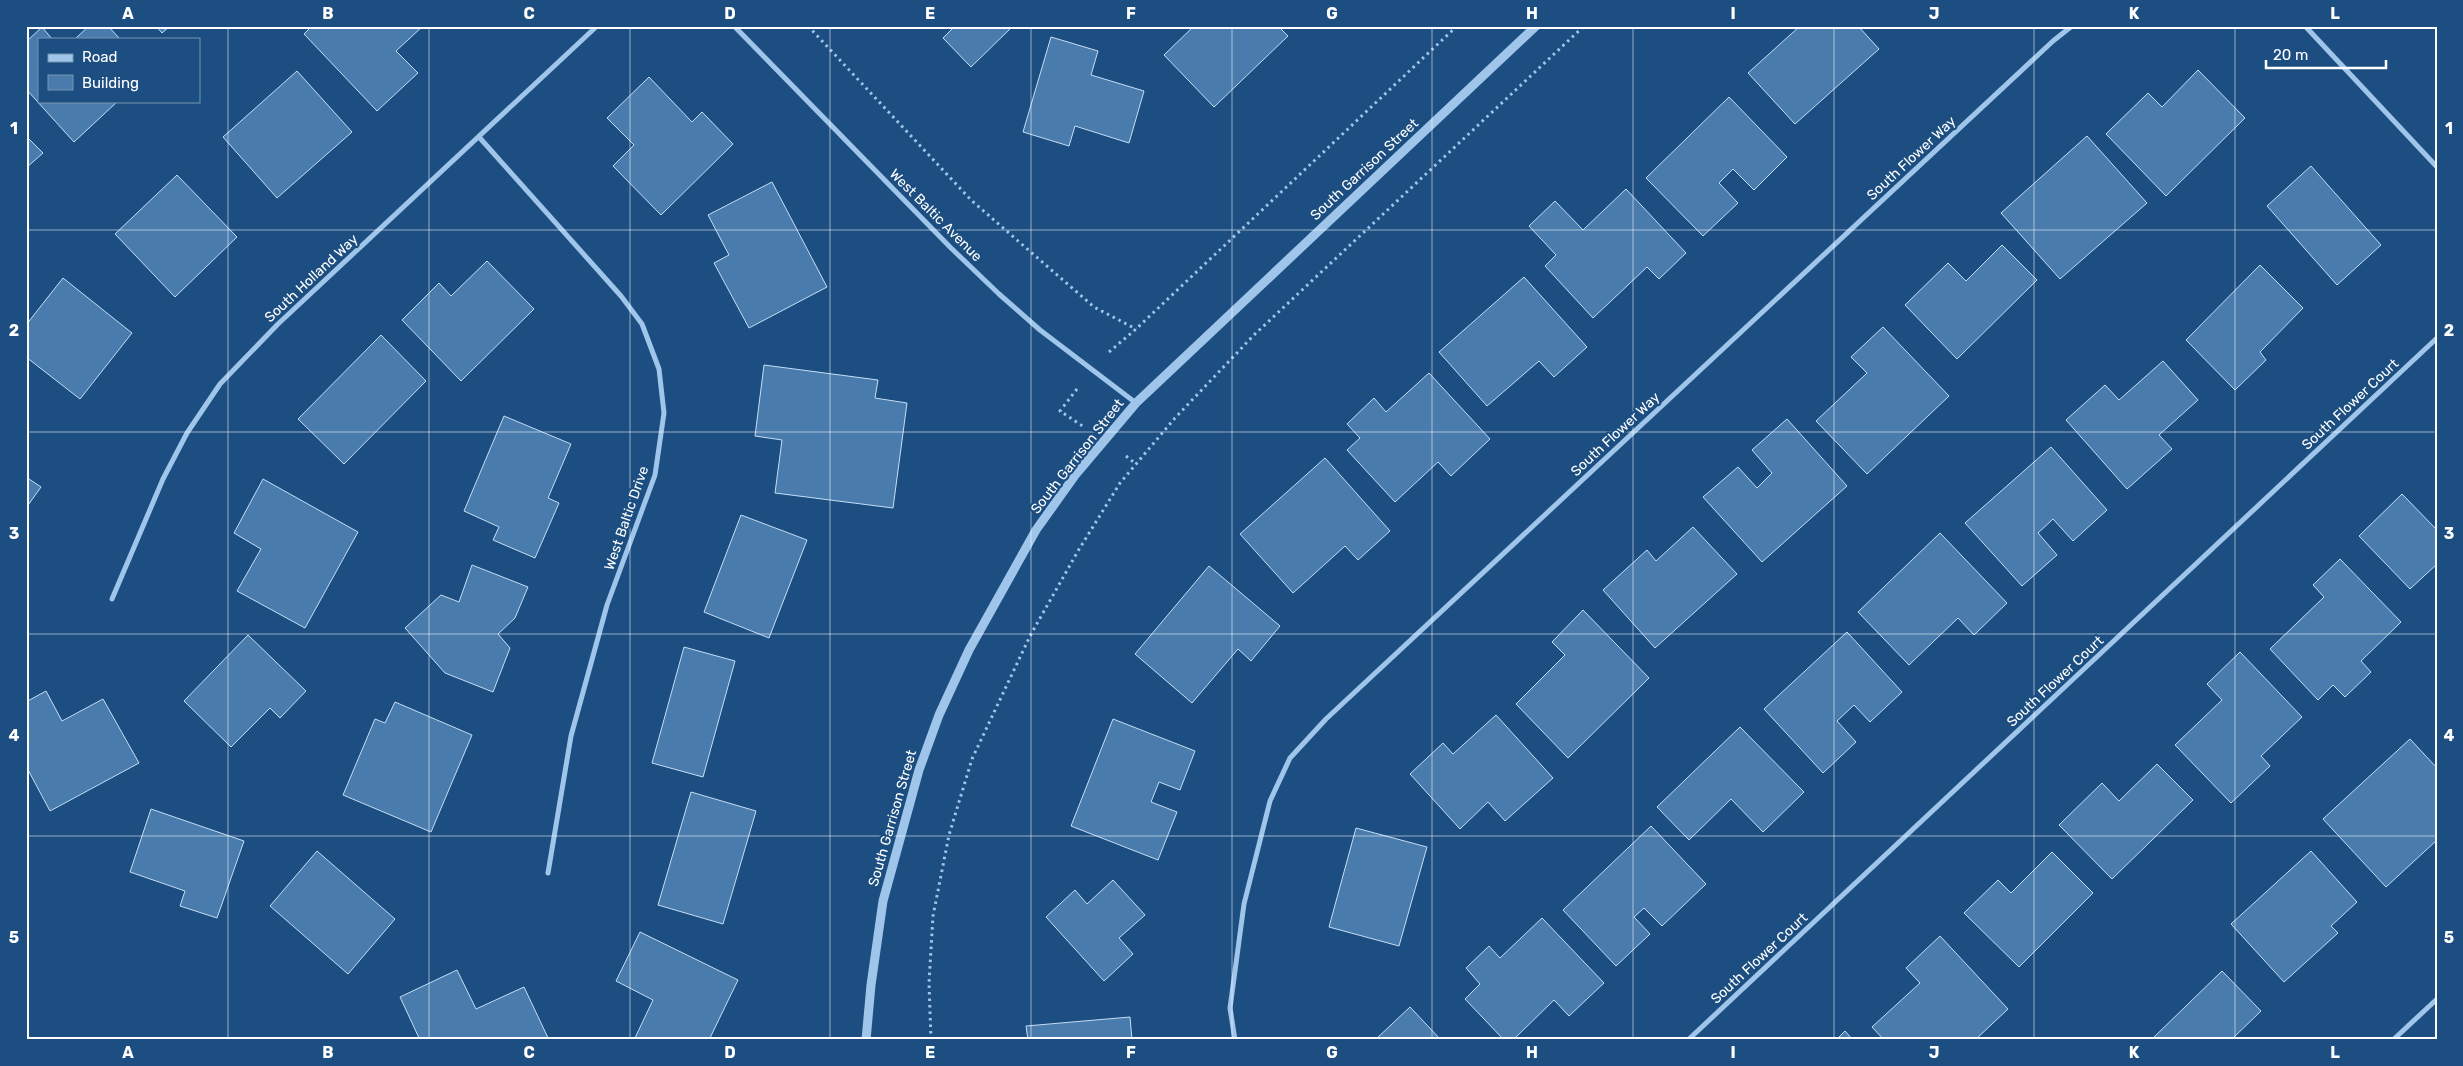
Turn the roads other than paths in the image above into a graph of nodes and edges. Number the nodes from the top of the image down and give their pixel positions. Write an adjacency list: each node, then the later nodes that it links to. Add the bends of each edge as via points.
1 (597, 26): 6 (street, South Holland Way)
2 (734, 26): 9 (street, West Baltic Avenue, via 951,248 1040,330)
3 (1536, 26): 9 (street, South Garrison Street)
4 (2072, 26): 14 (street, South Flower Way, via 1326,719 1290,758 1270,801 1244,904 1230,1008)
5 (2305, 26): 7 (street)
6 (479, 137): 10 (street, South Holland Way, via 278,324 220,384 187,433 163,479); 11 (street, West Baltic Drive, via 621,296 642,324 659,369 664,413 656,476 607,605 571,736)
7 (2437, 167)
8 (2437, 338): 15 (street, South Flower Court)
9 (1136, 403): 13 (street, South Garrison Street, via 1076,474 1036,530 969,650 939,715 918,770 883,901 870,985)
10 (112, 600)
11 (548, 873)
12 (2437, 999): 16 (street)
13 (866, 1040)
14 (1235, 1040)
15 (1688, 1040)
16 (2393, 1040)

